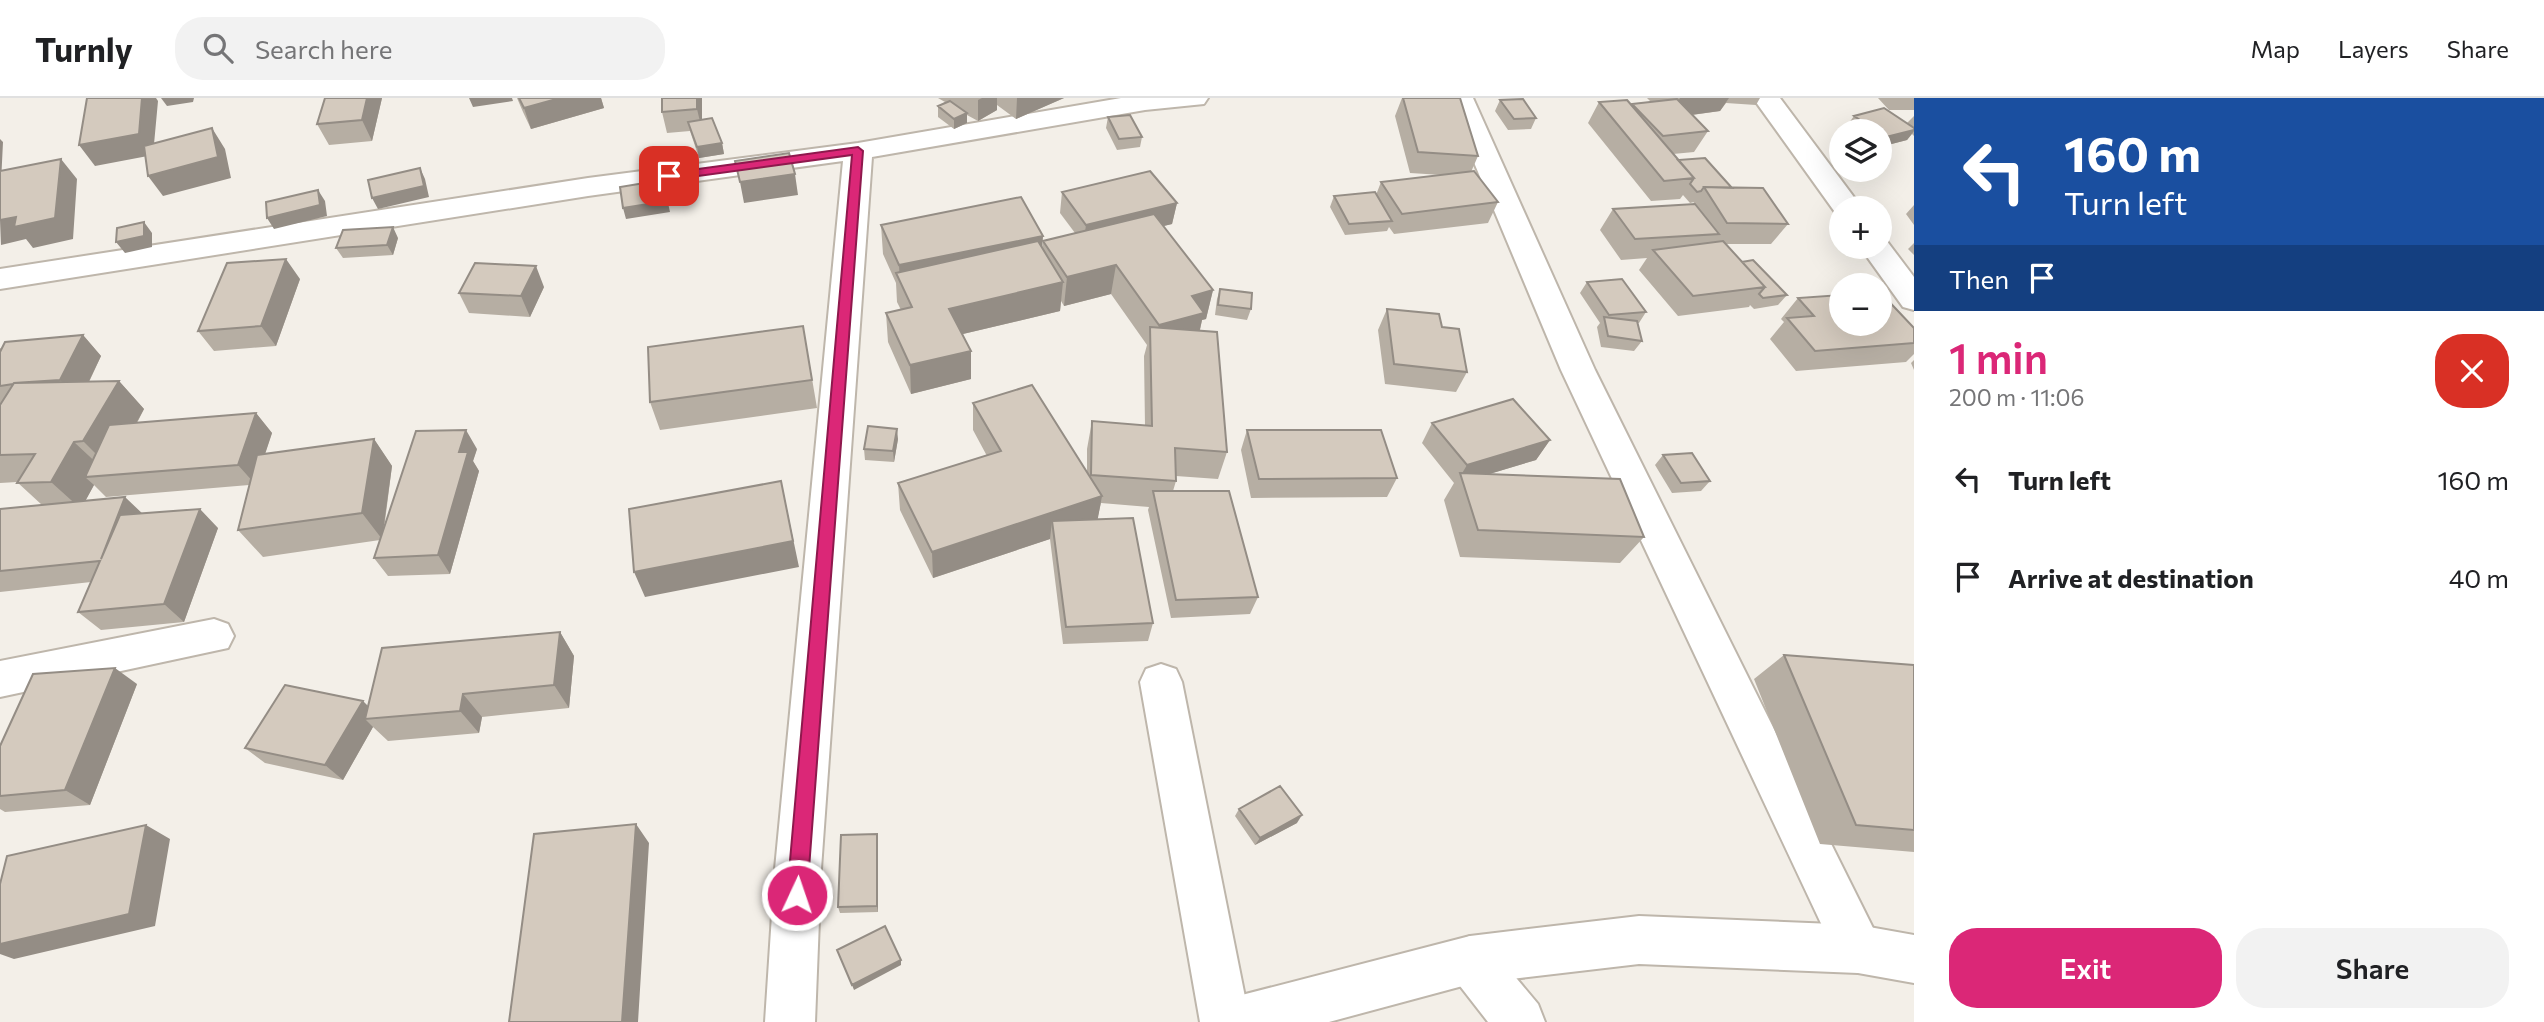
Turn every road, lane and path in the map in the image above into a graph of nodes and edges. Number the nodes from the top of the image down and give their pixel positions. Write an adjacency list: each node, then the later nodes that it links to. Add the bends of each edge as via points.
1 (1195, 98): 4 (street)
2 (1460, 98): 13 (street, via 1578,370)
3 (1766, 98): 6 (street)
4 (1142, 100): 5 (street)
5 (858, 151): 8 (street, via 588,187); 16 (street, via 798,869)
6 (1838, 196)
7 (1884, 259): 9 (street)
8 (0, 279)
9 (1914, 299)
10 (214, 636): 11 (street)
11 (0, 679)
12 (1161, 682): 17 (street)
13 (1858, 948): 14 (street); 15 (street, via 1639,940)
14 (1914, 959)
15 (1470, 960): 18 (street); 19 (street)
16 (790, 1022)
17 (1225, 1022)
18 (1234, 1022)
19 (1520, 1022)

